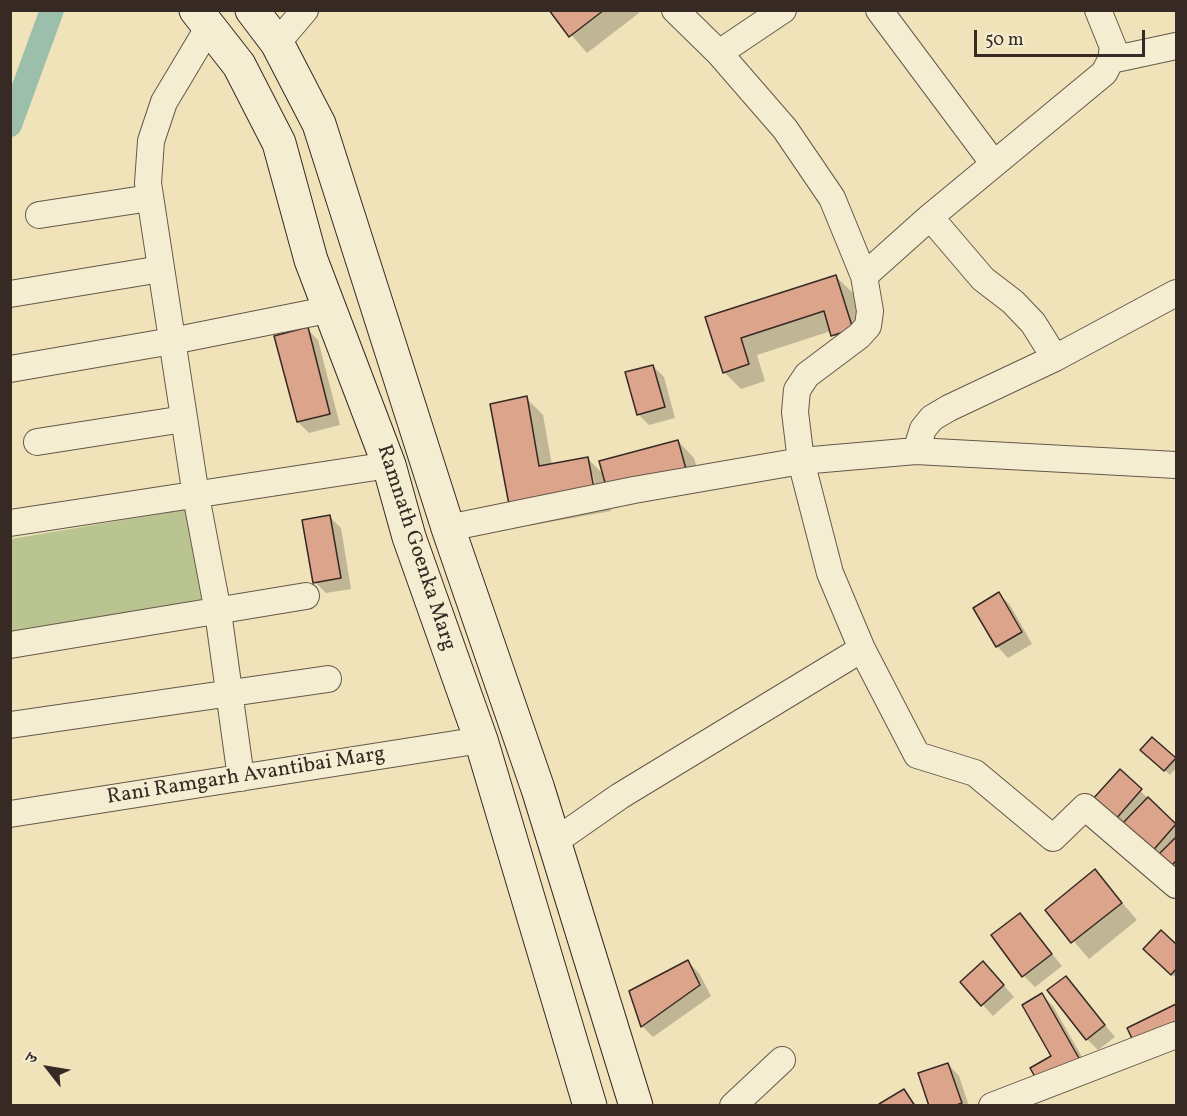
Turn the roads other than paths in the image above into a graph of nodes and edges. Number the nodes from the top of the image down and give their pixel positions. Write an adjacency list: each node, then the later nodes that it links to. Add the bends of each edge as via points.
1 (252, 10): 8 (street, Ramnath Goenka Marg)
2 (305, 10): 8 (street)
3 (675, 10): 10 (street)
4 (783, 10): 10 (street)
5 (879, 10): 12 (street)
6 (1098, 10): 11 (street, via 1113,47)
7 (203, 18): 13 (street, via 164,102 151,141); 17 (street, Ramnath Goenka Marg, via 239,65 279,143)
8 (276, 43): 16 (street, Ramnath Goenka Marg, via 319,124)
9 (1176, 46): 11 (street)
10 (719, 53): 19 (street, via 785,129 832,198)
11 (1111, 60): 12 (street, via 1104,73)
12 (993, 164): 15 (street)
13 (150, 198): 14 (street); 18 (street)
14 (39, 215)
15 (930, 217): 19 (street); 24 (street, via 983,279 1033,323)
16 (357, 244): 17 (street); 34 (street, Ramnath Goenka Marg)
17 (311, 260): 22 (street, Ramnath Goenka Marg)
18 (161, 269): 21 (street); 23 (street)
19 (864, 276): 29 (street, via 870,310 868,326 807,375 797,390 795,412)
20 (1176, 293): 24 (street)
21 (10, 294)
22 (332, 309): 23 (street); 30 (street, Ramnath Goenka Marg)
23 (172, 341): 25 (street); 26 (street)
24 (1055, 358): 28 (street, via 932,418 923,429)
25 (10, 369)
26 (184, 419): 27 (street); 32 (street)
27 (38, 442)
28 (916, 451): 29 (street); 31 (street)
29 (801, 462): 34 (street, via 634,490); 38 (street, via 830,573)
30 (389, 465): 32 (street); 42 (street, Ramnath Goenka Marg, via 409,537)
31 (1176, 465)
32 (196, 496): 33 (street); 36 (street)
33 (10, 522)
34 (448, 528): 45 (street, Ramnath Goenka Marg)
35 (306, 596): 36 (street)
36 (218, 612): 37 (street); 40 (street)
37 (10, 645)
38 (862, 649): 45 (street, via 620,796); 46 (street, via 917,755 975,773 1053,838 1085,807)
39 (328, 679): 40 (street)
40 (228, 693): 41 (street); 43 (street)
41 (10, 725)
42 (481, 740): 43 (street, Rani Ramgarh Avantibai Marg); 49 (street, Ramnath Goenka Marg)
43 (242, 778): 44 (street, Rani Ramgarh Avantibai Marg)
44 (10, 814)
45 (554, 842): 50 (street, Ramnath Goenka Marg)
46 (1176, 885)
47 (1176, 1035): 52 (street)
48 (782, 1060): 51 (street)
49 (590, 1106)
50 (636, 1106)
51 (733, 1106)
52 (992, 1106)

